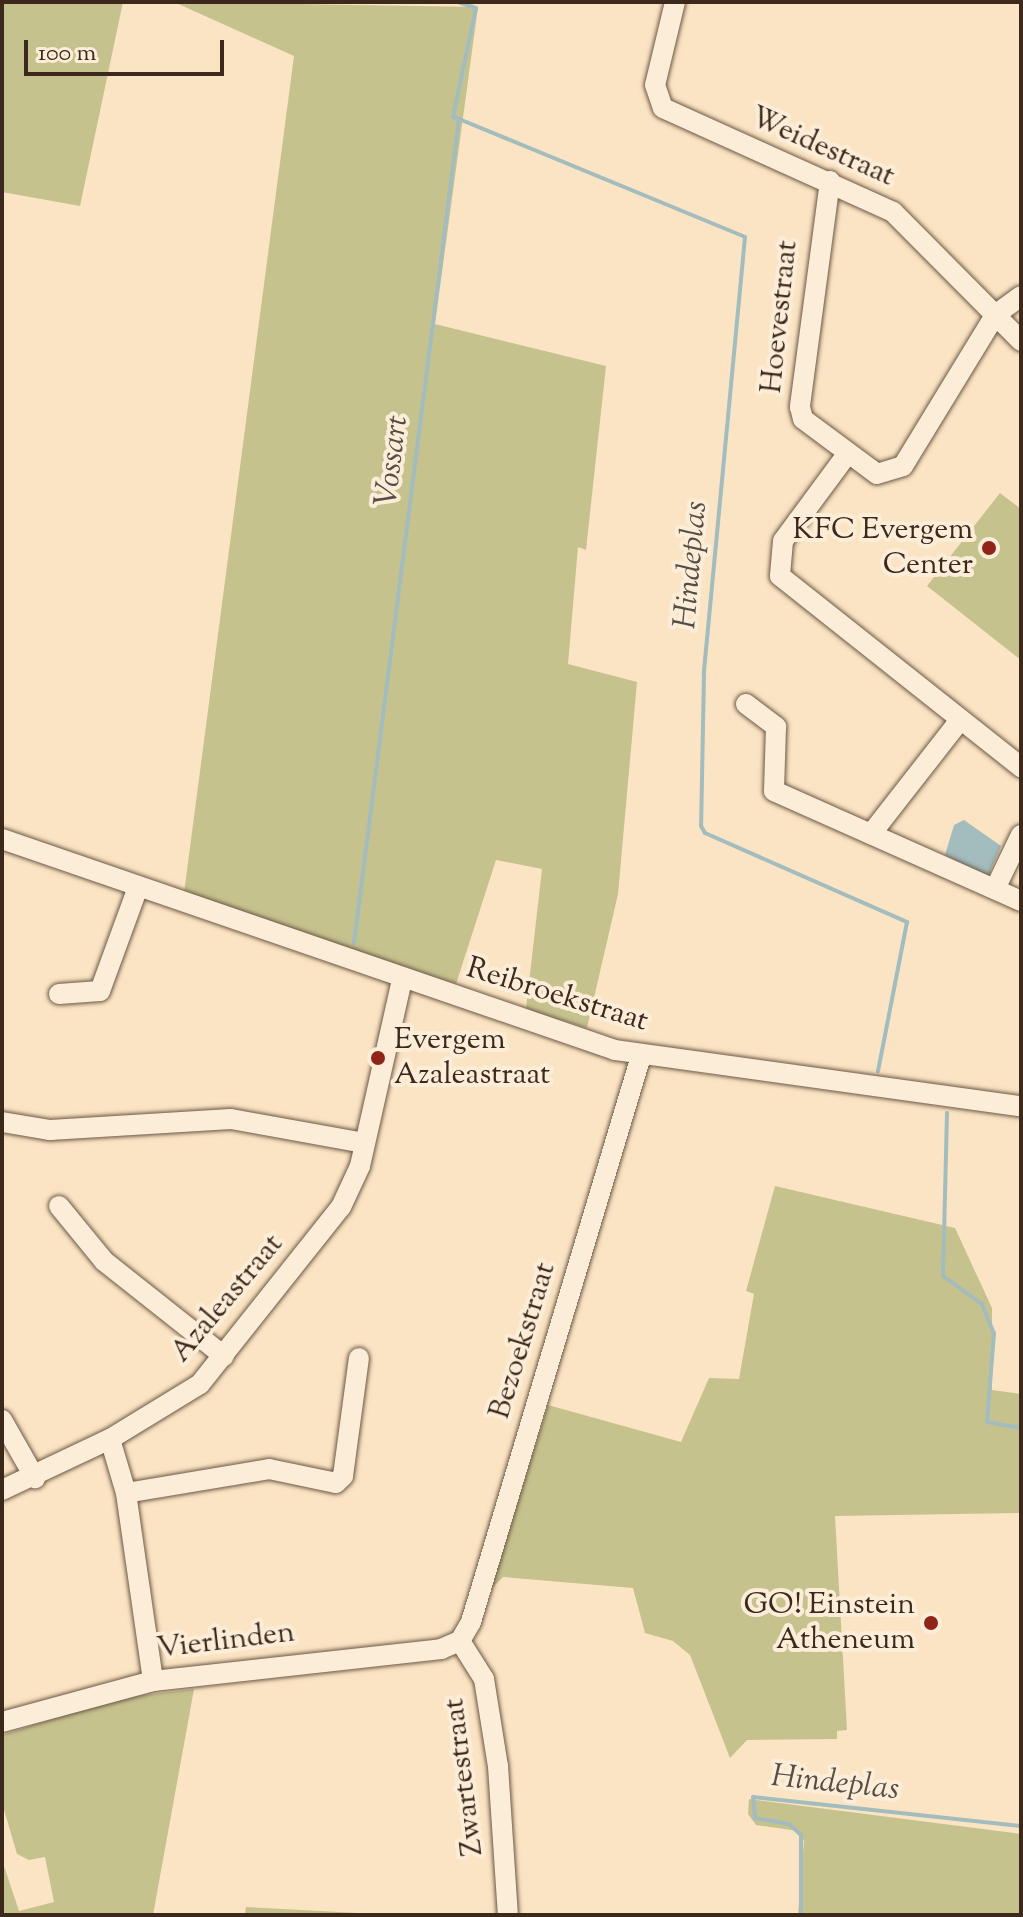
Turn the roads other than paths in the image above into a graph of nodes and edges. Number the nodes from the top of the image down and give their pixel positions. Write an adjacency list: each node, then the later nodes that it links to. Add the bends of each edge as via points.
1 (675, 2): 2 (street, Weidestraat, via 655,85 663,108)
2 (830, 181): 4 (street, Weidestraat, via 893,212); 6 (street, Hoevestraat, via 800,407 803,419)
3 (1021, 296): 4 (street, Hoevestraat)
4 (995, 315): 5 (street, Weidestraat); 6 (street, Hoevestraat, via 903,466 877,474)
5 (1021, 341)
6 (848, 453): 8 (street, via 783,541 780,576)
7 (746, 704): 10 (street, via 776,727 774,791)
8 (960, 720): 9 (street); 10 (street)
9 (1021, 767)
10 (871, 834): 14 (street)
11 (1021, 835): 14 (street)
12 (2, 839): 13 (street, Reibroekstraat)
13 (138, 887): 16 (street, Reibroekstraat); 17 (street, via 100,991)
14 (995, 889): 15 (street)
15 (1021, 901)
16 (402, 979): 18 (street, Reibroekstraat); 21 (street, Azaleastraat)
17 (59, 994)
18 (641, 1056): 19 (street, Reibroekstraat); 30 (street, Bezoekstraat, via 471,1622)
19 (1021, 1106)
20 (2, 1122): 21 (street, via 50,1130 231,1119)
21 (365, 1143): 23 (street, Azaleastraat, via 341,1207)
22 (59, 1206): 23 (street, via 104,1261)
23 (224, 1356): 26 (street, Azaleastraat, via 200,1384)
24 (359, 1358): 29 (street, via 343,1476 336,1483 269,1469)
25 (2, 1420): 27 (street)
26 (110, 1439): 27 (street, Azaleastraat); 29 (street)
27 (35, 1478): 28 (street, Azaleastraat)
28 (2, 1490)
29 (126, 1493): 31 (street)
30 (460, 1641): 31 (street, Vierlinden, via 441,1649); 33 (street, Zwartestraat, via 484,1679 498,1766)
31 (153, 1681): 32 (street, Vierlinden)
32 (2, 1722)
33 (508, 1915)

